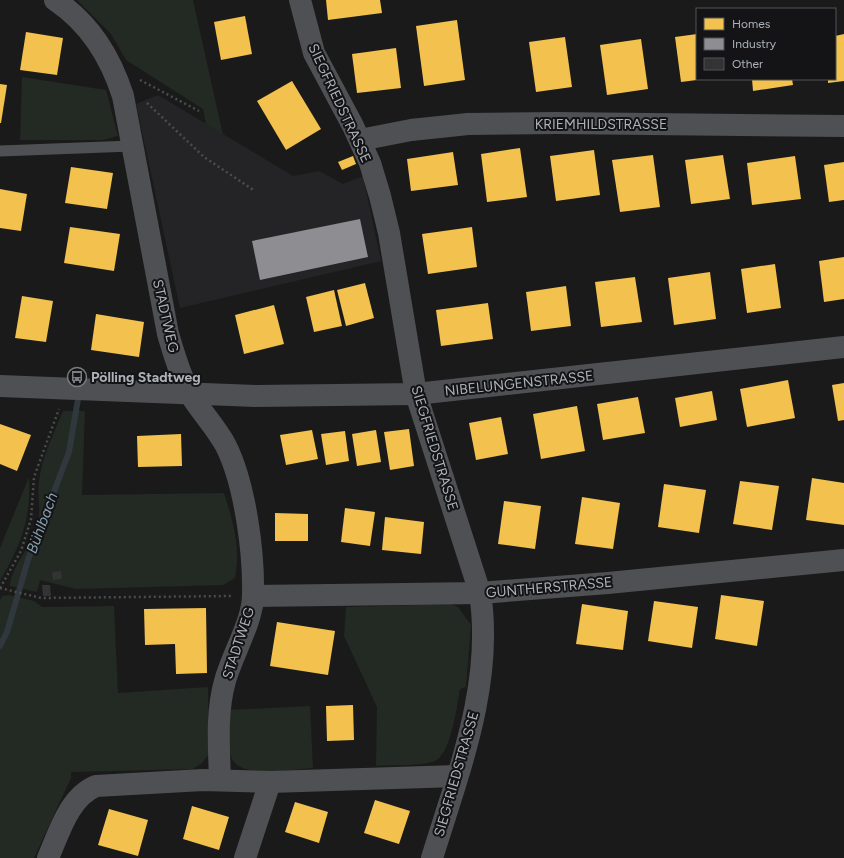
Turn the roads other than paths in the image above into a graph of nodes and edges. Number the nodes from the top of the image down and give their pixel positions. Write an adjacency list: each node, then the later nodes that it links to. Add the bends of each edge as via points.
1 (55, 0): 5 (street, STADTWEG, via 73,13 88,29 110,63 123,96)
2 (300, 0): 4 (street, SIEGFRIEDSTRASSE, via 314,54)
3 (844, 126): 4 (street, KRIEMHILDSTRASSE, via 468,124 411,130)
4 (360, 140): 10 (street, SIEGFRIEDSTRASSE, via 370,163 390,232)
5 (132, 146): 6 (lane); 9 (street, STADTWEG, via 168,334)
6 (0, 151)
7 (844, 347): 10 (street, NIBELUNGENSTRASSE)
8 (0, 386): 9 (street, NIBELUNGENSTRASSE)
9 (190, 394): 10 (street, NIBELUNGENSTRASSE); 13 (street, STADTWEG, via 215,426 236,472 250,545)
10 (416, 394): 12 (street, SIEGFRIEDSTRASSE)
11 (844, 560): 12 (street, GUNTHERSTRASSE)
12 (480, 593): 13 (street, GUNTHERSTRASSE); 14 (street, SIEGFRIEDSTRASSE, via 484,618 482,662 472,725)
13 (253, 596): 15 (street, STADTWEG, via 225,679 220,702)
14 (457, 776): 16 (street); 19 (street, SIEGFRIEDSTRASSE)
15 (220, 780): 16 (street); 17 (street, via 114,784 88,789 74,803)
16 (270, 782): 18 (street)
17 (48, 858)
18 (245, 858)
19 (432, 858)

